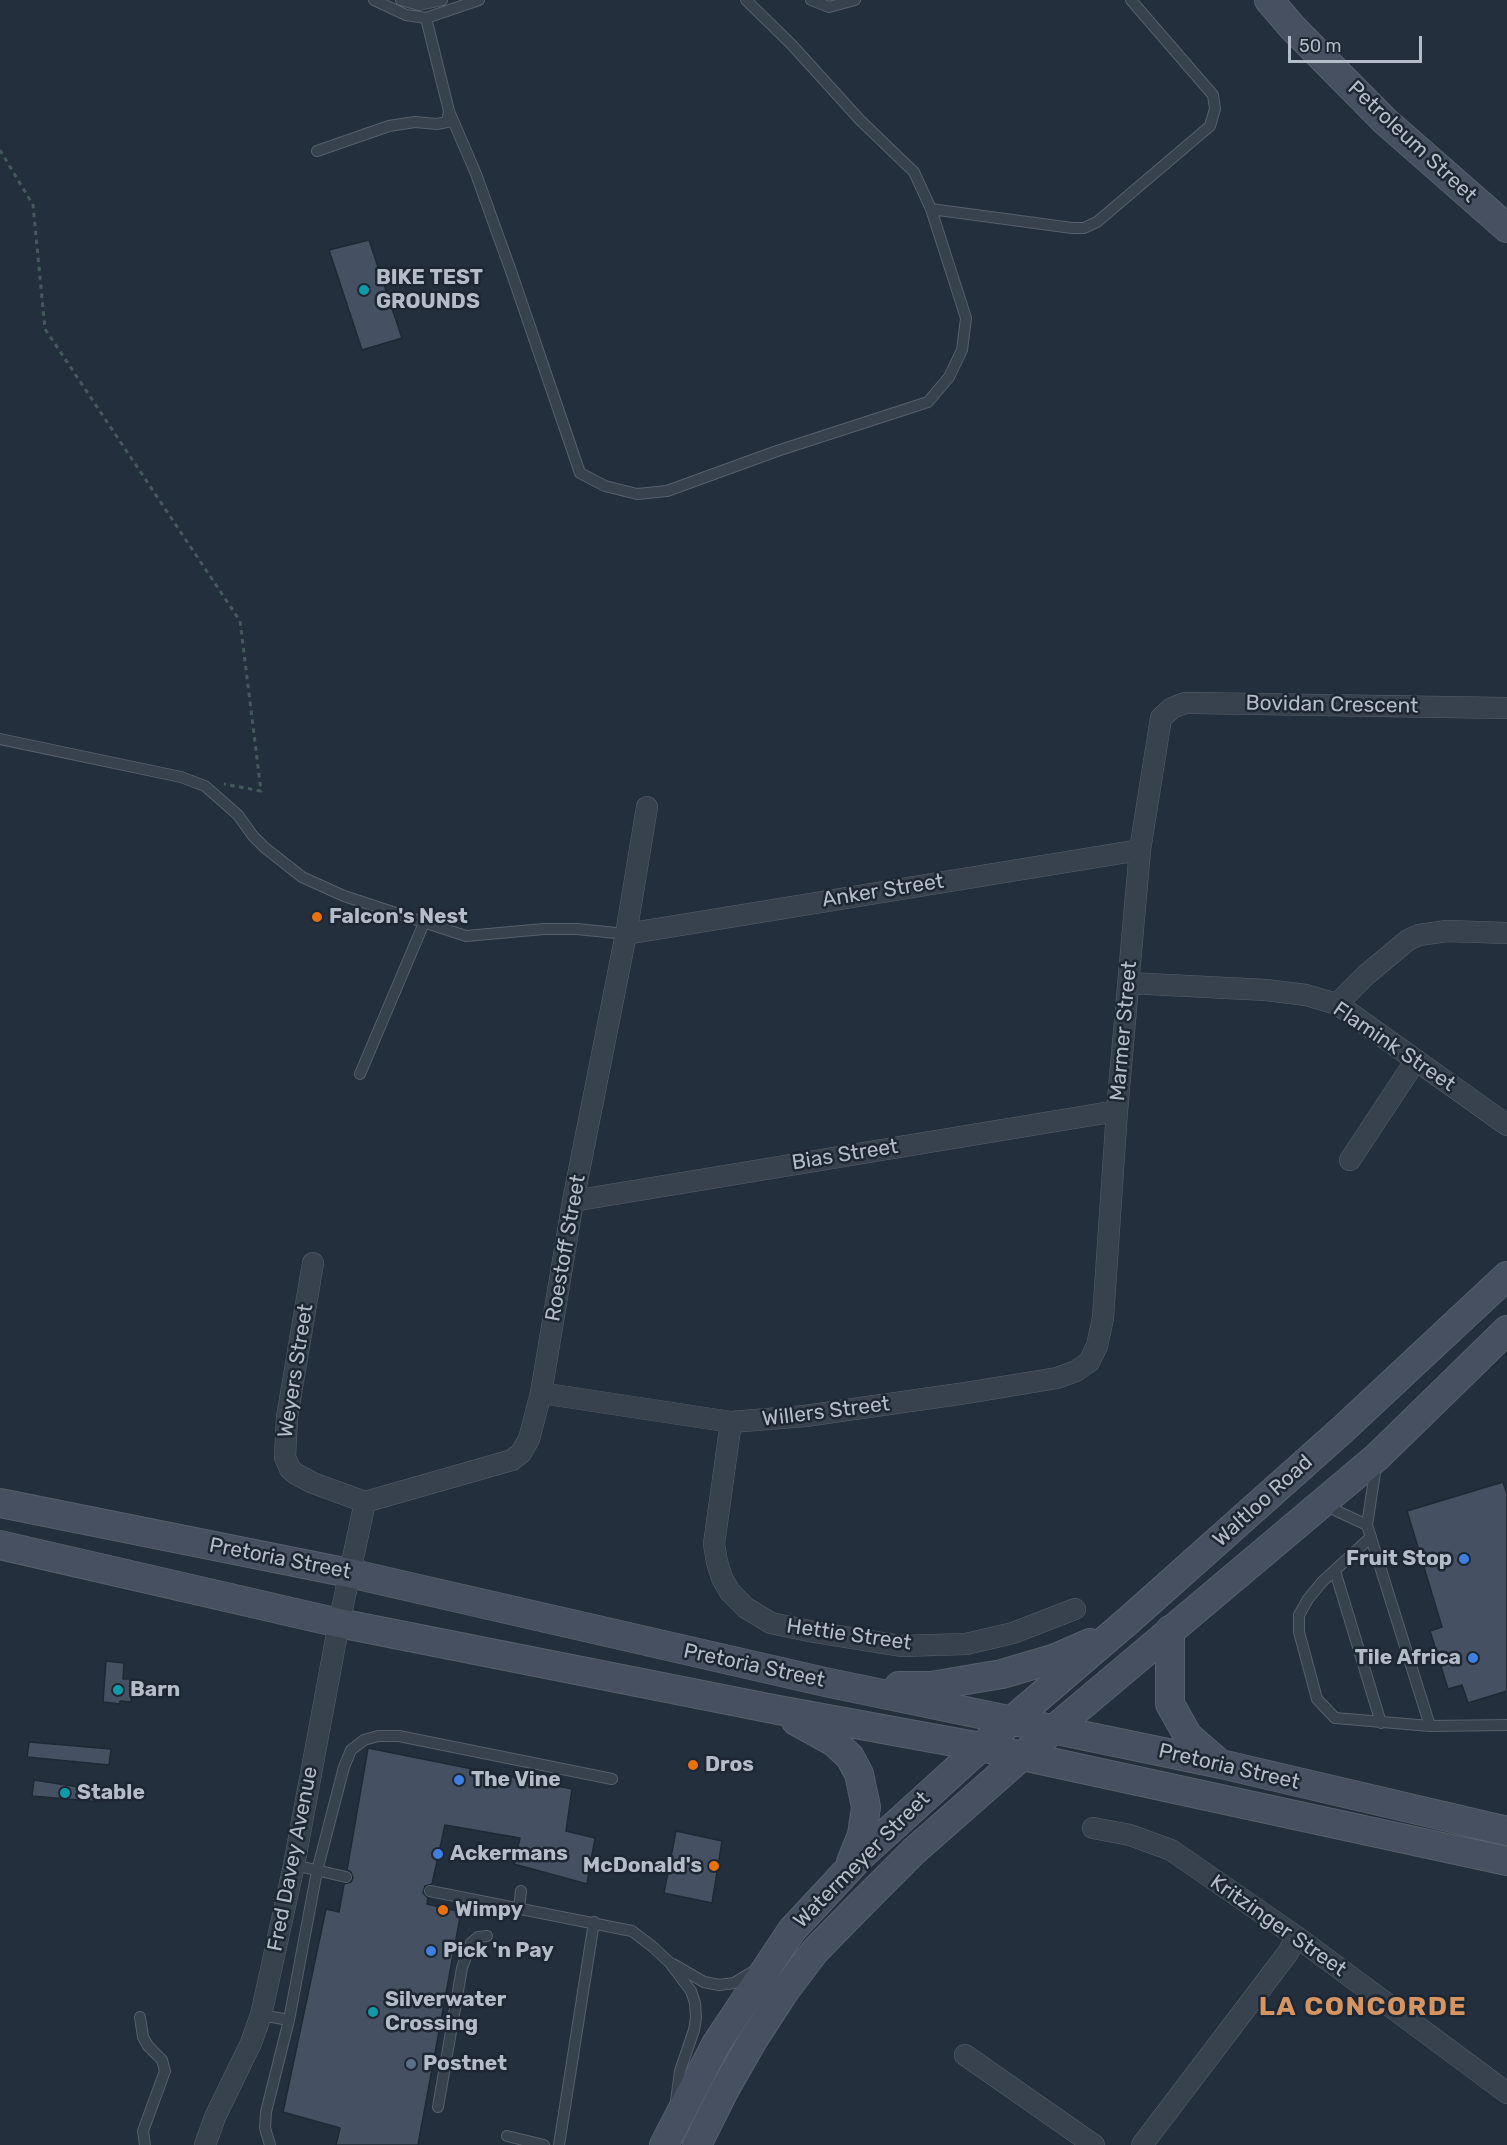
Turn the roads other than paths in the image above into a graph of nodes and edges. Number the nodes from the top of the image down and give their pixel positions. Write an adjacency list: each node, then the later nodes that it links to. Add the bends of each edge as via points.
1 (374, 0): 10 (lane, via 406,15)
2 (401, 0): 3 (lane, via 419,5)
3 (442, 0)
4 (479, 0): 10 (lane)
5 (746, 0): 13 (lane, via 914,172)
6 (811, 0): 7 (lane, via 830,7)
7 (855, 0)
8 (1131, 0): 13 (lane, via 1212,95 1215,109 1210,126 1097,222 1084,228)
9 (1269, 0): 14 (main road, Petroleum Street, via 1385,121)
10 (426, 18): 11 (lane)
11 (449, 111): 12 (lane, via 445,123 404,123); 13 (lane, via 476,174 580,473 605,486 637,494 667,491 928,402 949,376 962,350 966,318)
12 (316, 151)
13 (931, 209)
14 (1507, 228)
15 (1507, 708): 16 (street, Bovidan Crescent, via 1185,703)
16 (1161, 718): 19 (street, Marmer Street)
17 (0, 739): 20 (lane, via 181,777 205,786 238,814 264,847 302,877)
18 (648, 807): 22 (street, Roestoff Street)
19 (1140, 850): 22 (street, Anker Street); 23 (street, Marmer Street)
20 (424, 923): 22 (lane, via 466,936 544,929); 26 (lane)
21 (1507, 933): 24 (street, via 1447,931 1419,935 1365,975)
22 (626, 934): 30 (street, Roestoff Street)
23 (1129, 982): 24 (street, Flamink Street, via 1266,990); 27 (street, Marmer Street)
24 (1337, 1004): 25 (street, Flamink Street)
25 (1416, 1060): 28 (street, Flamink Street); 29 (street)
26 (360, 1074)
27 (1117, 1111): 30 (street, Bias Street); 34 (street, Marmer Street, via 1103,1318)
28 (1507, 1125)
29 (1350, 1160)
30 (573, 1201): 35 (street, Roestoff Street)
31 (313, 1263): 38 (street, Weyers Street, via 287,1417 285,1457 296,1474)
32 (1507, 1276): 47 (main road, Waltloo Road)
33 (1507, 1330): 37 (main road, Waltloo Road)
34 (1097, 1346): 36 (street, Willers Street, via 1089,1362 1057,1378 805,1416)
35 (541, 1393): 36 (street, Willers Street); 38 (street, Roestoff Street, via 529,1439 512,1460)
36 (731, 1422): 46 (street, Hettie Street, via 714,1544 717,1562 730,1592 746,1608 771,1623 901,1646 966,1644 1013,1633)
37 (1377, 1457): 40 (main road, Waltloo Road); 41 (lane)
38 (365, 1502): 45 (street)
39 (0, 1503): 45 (main road, Pretoria Street)
40 (1322, 1503): 41 (lane); 49 (main road, Waltloo Road)
41 (1367, 1525): 42 (lane)
42 (1371, 1537): 44 (lane); 55 (lane)
43 (0, 1545): 48 (main road, Pretoria Street)
44 (1335, 1571): 53 (lane); 53 (lane, via 1308,1599 1299,1615 1299,1632 1317,1699 1335,1718)
45 (349, 1573): 48 (street, Fred Davey Avenue); 50 (main road, Pretoria Street)
46 (1075, 1609)
47 (1129, 1620): 50 (main road, via 1086,1646 1053,1659 975,1680 921,1686); 52 (main road, Waltloo Road)
48 (339, 1623): 51 (main road, Pretoria Street); 64 (street, Fred Davey Avenue)
49 (1170, 1630): 56 (main road, Waltloo Road); 59 (main road, via 1170,1704 1188,1736)
50 (825, 1682): 52 (main road, Pretoria Street)
51 (773, 1709): 57 (main road, Pretoria Street); 65 (main road, via 834,1742 850,1757 859,1774 866,1807 862,1835)
52 (1012, 1721): 56 (main road, Pretoria Street); 57 (main road, Watermeyer Street)
53 (1381, 1723): 55 (lane)
54 (1507, 1725): 55 (lane)
55 (1430, 1726)
56 (1053, 1729): 58 (main road, Watermeyer Street); 59 (main road, Pretoria Street)
57 (981, 1747): 58 (main road, Pretoria Street); 65 (main road, Watermeyer Street)
58 (1022, 1756): 63 (main road, Pretoria Street); 90 (main road, Watermeyer Street, via 914,1851 815,1951 753,2040)
59 (1221, 1764): 62 (main road, Pretoria Street)
60 (612, 1779): 66 (lane, via 399,1736 364,1740 351,1750 344,1767)
61 (1093, 1828): 73 (street, Kritzinger Street, via 1130,1834 1171,1850)
62 (1507, 1832)
63 (1507, 1861)
64 (294, 1865): 66 (lane); 76 (street, Fred Davey Avenue)
65 (849, 1870): 74 (main road, Watermeyer Street)
66 (317, 1871): 67 (lane); 78 (lane)
67 (346, 1877)
68 (521, 1890): 70 (lane)
69 (430, 1891): 70 (lane)
70 (519, 1910): 71 (lane)
71 (594, 1922): 75 (lane, via 632,1931); 88 (lane)
72 (487, 1936): 81 (lane, via 471,1943 462,1968)
73 (1297, 1937): 80 (street, Kritzinger Street); 92 (street)
74 (777, 1951): 75 (lane, via 747,1976 719,1985 704,1982); 82 (main road, Watermeyer Street, via 716,2044)
75 (670, 1963): 82 (lane, via 691,1991 696,2018 678,2080)
76 (261, 2015): 78 (lane); 84 (street, Fred Davey Avenue)
77 (140, 2017): 85 (lane, via 143,2037 162,2060 165,2071 143,2132)
78 (289, 2020): 86 (lane, via 266,2112)
79 (965, 2055): 91 (street)
80 (1507, 2093)
81 (438, 2107)
82 (677, 2119): 89 (main road, Watermeyer Street)
83 (507, 2136): 87 (lane)
84 (206, 2140)
85 (145, 2145)
86 (270, 2145)
87 (544, 2145)
88 (559, 2145)
89 (664, 2145)
90 (697, 2145)
91 (1094, 2145)
92 (1142, 2145)

